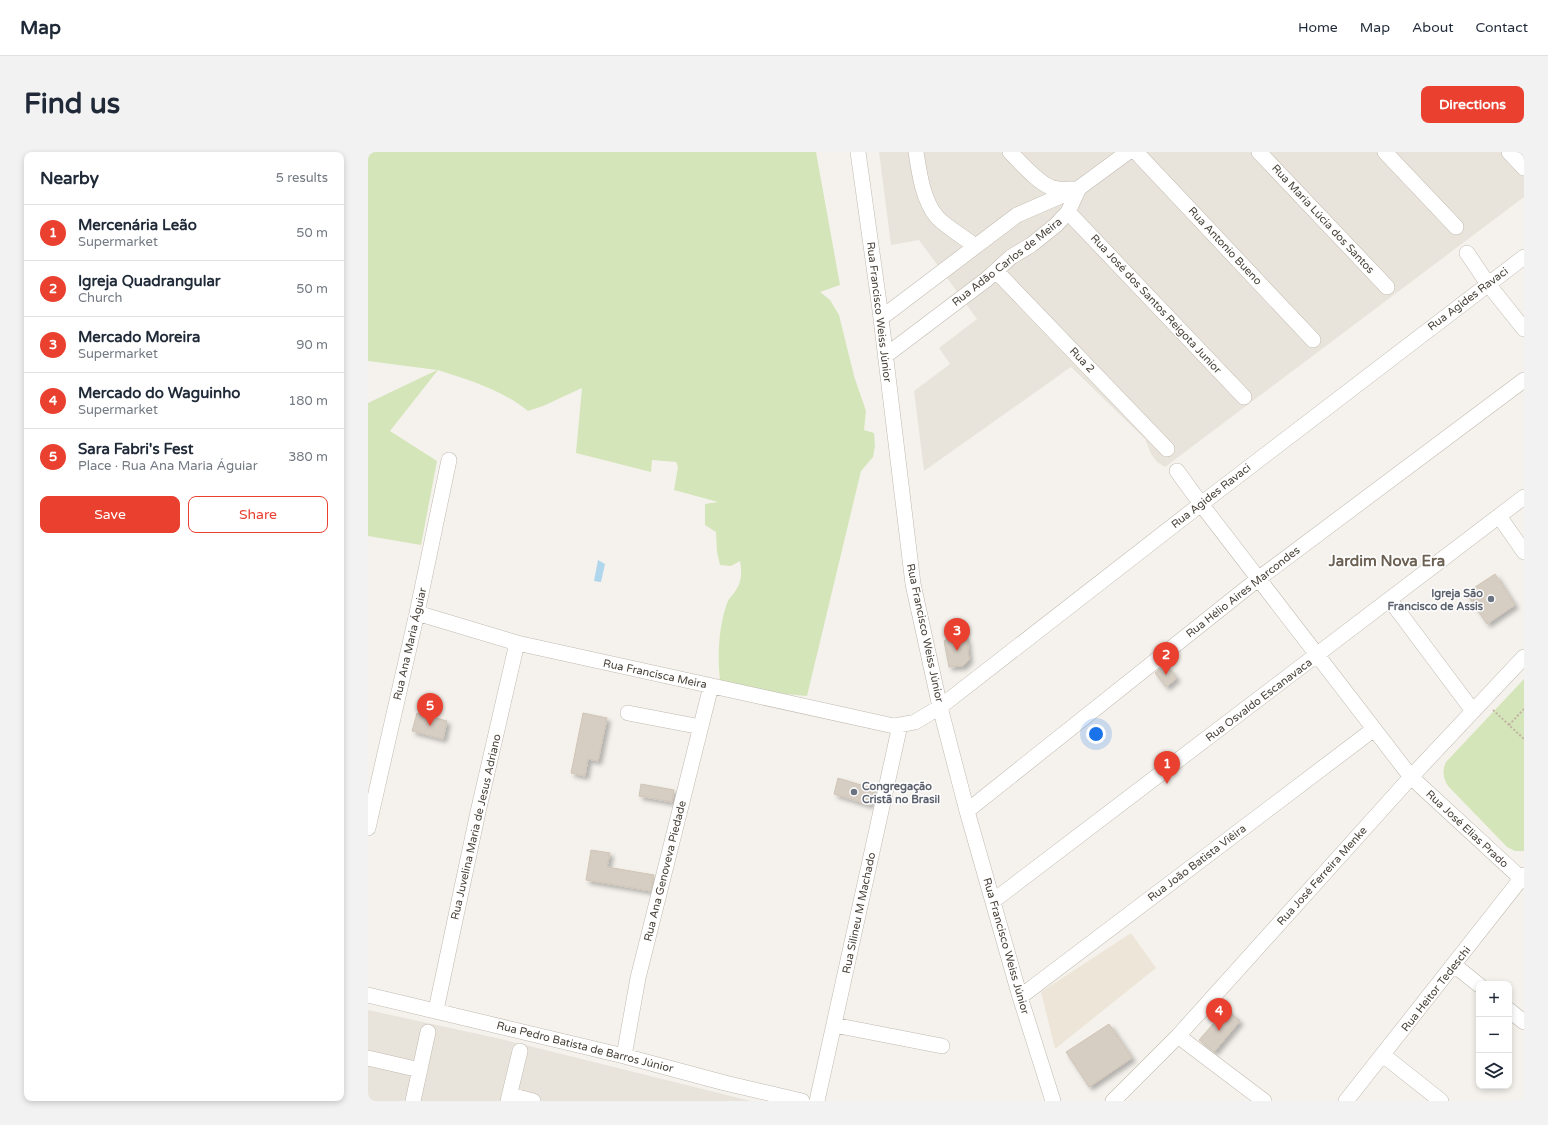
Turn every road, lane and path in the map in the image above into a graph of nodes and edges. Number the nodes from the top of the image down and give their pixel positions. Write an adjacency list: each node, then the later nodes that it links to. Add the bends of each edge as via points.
1 (858, 152): 21 (street, Rua Francisco Weiss Júnior)
2 (916, 152): 15 (street, via 925,194 937,217)
3 (1010, 152): 10 (street)
4 (1128, 152): 11 (street, Rua Adão Carlos de Meira)
5 (1136, 152): 23 (street, Rua Antonio Bueno)
6 (1259, 152): 20 (street, Rua Maria Lúcia dos Santos)
7 (1385, 152): 14 (street)
8 (1509, 152): 9 (street)
9 (1524, 168)
10 (1029, 172): 11 (street, via 1052,188); 12 (street, via 1037,193)
11 (1079, 188): 12 (street, Rua Adão Carlos de Meira); 13 (street, Rua Adão Carlos de Meira)
12 (1032, 208): 15 (street, Rua Adão Carlos de Meira, via 1017,215)
13 (1068, 212): 18 (street, Rua Adão Carlos de Meira, via 1056,226 1011,257); 26 (street, Rua José dos Santos Reigota Junior)
14 (1456, 227)
15 (975, 246): 21 (street, Rua Adão Carlos de Meira)
16 (1467, 253): 19 (street)
17 (1524, 257): 19 (street, Rua Agides Ravaci)
18 (996, 271): 24 (street, Rua Adão Carlos de Meira); 27 (street, Rua 2)
19 (1488, 284): 22 (street); 31 (street, Rua Agides Ravaci)
20 (1387, 287)
21 (880, 318): 24 (street, Rua Francisco Weiss Júnior)
22 (1524, 329)
23 (1313, 340)
24 (885, 356): 42 (street, Rua Francisco Weiss Júnior, via 913,584)
25 (1524, 380): 34 (street, Rua Hélio Aires Marcondes)
26 (1244, 397)
27 (1168, 449)
28 (449, 460): 36 (street, Rua Ana Maria Águiar)
29 (1177, 471): 31 (street, Rua José Elias Prado)
30 (1524, 497): 32 (street, Rua Osvaldo Escanavaca)
31 (1201, 504): 34 (street, Rua José Elias Prado); 42 (street, Rua Agides Ravaci)
32 (1499, 516): 33 (street); 35 (street, Rua Osvaldo Escanavaca)
33 (1524, 552)
34 (1258, 579): 38 (street, Rua José Elias Prado); 51 (street, Rua Hélio Aires Marcondes)
35 (1390, 600): 38 (street, Rua Osvaldo Escanavaca); 41 (street)
36 (417, 613): 37 (street, Rua Francisca Meira); 52 (street, Rua Ana Maria Águiar)
37 (517, 643): 40 (street, Rua Francisca Meira); 59 (street, Rua Juvelina Maria de Jesus Adriano)
38 (1317, 656): 48 (street, Rua José Elias Prado); 54 (street, Rua Osvaldo Escanavaca)
39 (1524, 657): 41 (street, Rua José Ferreira Menke)
40 (711, 686): 46 (street, Rua Francisca Meira); 47 (street, Rua Ana Genoveva Piedade)
41 (1478, 706): 45 (path); 50 (street, Rua José Ferreira Menke)
42 (940, 707): 46 (street, Rua Agides Ravaci, via 915,722); 51 (street, Rua Francisco Weiss Júnior)
43 (1524, 709): 45 (path)
44 (628, 713): 47 (street)
45 (1509, 725): 49 (path)
46 (897, 726): 62 (street, Rua Silineu M Machado)
47 (701, 727): 68 (street, Rua Ana Genoveva Piedade, via 638,978)
48 (1374, 729): 50 (street, Rua José Elias Prado); 58 (street, Rua João Batista Viêira)
49 (1524, 740)
50 (1411, 777): 53 (street, Rua José Elias Prado); 64 (street, Rua José Ferreira Menke)
51 (966, 811): 54 (street, Rua Francisco Weiss Júnior)
52 (368, 828)
53 (1523, 878): 55 (street, Rua Heitor Tedeschi)
54 (993, 901): 58 (street, Rua Francisco Weiss Júnior)
55 (1454, 965): 56 (street); 67 (street, Rua Heitor Tedeschi)
56 (1476, 983)
57 (368, 995): 59 (street, Rua Pedro Batista de Barros Júnior)
58 (1020, 997): 77 (street, Rua Francisco Weiss Júnior)
59 (436, 1010): 68 (street, Rua Pedro Batista de Barros Júnior)
60 (1512, 1012): 61 (street)
61 (1524, 1022)
62 (834, 1025): 65 (street); 76 (street, Rua Silineu M Machado)
63 (428, 1032): 70 (street)
64 (1178, 1036): 72 (street, Rua José Ferreira Menke); 78 (street)
65 (942, 1046)
66 (520, 1051): 71 (street)
67 (1384, 1055): 79 (street, Rua Heitor Tedeschi); 80 (street)
68 (624, 1056): 75 (street, Rua Pedro Batista de Barros Júnior)
69 (368, 1058): 70 (street)
70 (420, 1070): 73 (street)
71 (509, 1098): 74 (street)
72 (1116, 1099)
73 (413, 1101)
74 (533, 1101)
75 (802, 1101)
76 (817, 1101)
77 (1053, 1101)
78 (1264, 1101)
79 (1346, 1101)
80 (1441, 1101)

